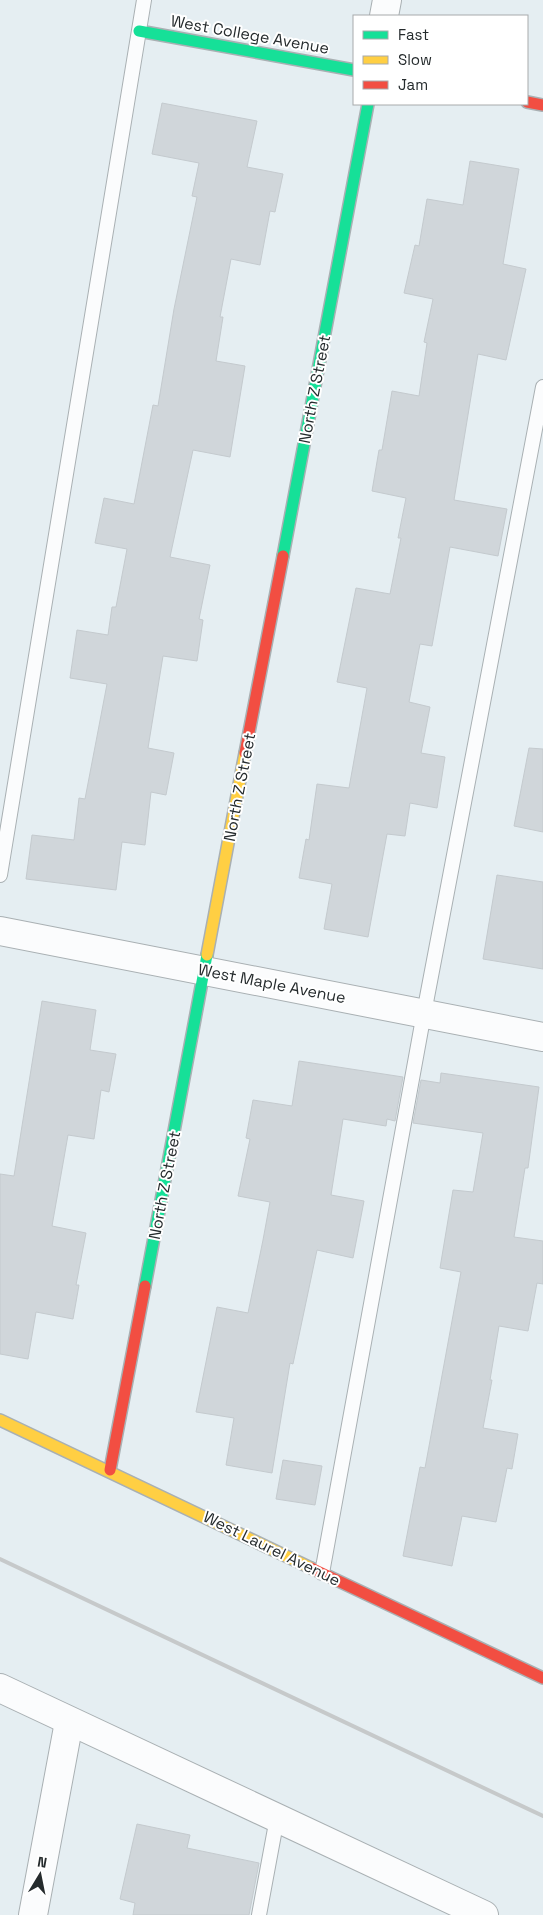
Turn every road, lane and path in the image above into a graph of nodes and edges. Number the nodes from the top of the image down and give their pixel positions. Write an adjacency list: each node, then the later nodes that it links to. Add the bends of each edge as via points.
1 (144, 0): 4 (lane)
2 (387, 0): 3 (street)
3 (384, 15)
4 (139, 31): 5 (street, West College Avenue); 10 (lane)
5 (353, 70)
6 (528, 102): 8 (street)
7 (368, 105): 12 (street, North Z Street)
8 (543, 105)
9 (543, 387): 13 (lane)
10 (0, 875)
11 (0, 931): 12 (street, West Maple Avenue)
12 (205, 970): 13 (street, West Maple Avenue); 16 (street, North Z Street)
13 (424, 1013): 14 (street, West Maple Avenue); 17 (lane)
14 (543, 1037)
15 (0, 1420): 16 (street, West Laurel Avenue)
16 (110, 1470): 17 (street, West Laurel Avenue)
17 (322, 1572): 18 (street, West Laurel Avenue)
18 (543, 1678)
19 (0, 1688): 20 (street)
20 (69, 1722): 21 (street); 22 (street)
21 (277, 1818): 23 (lane); 24 (street)
22 (33, 1915)
23 (259, 1915)
24 (484, 1915)

